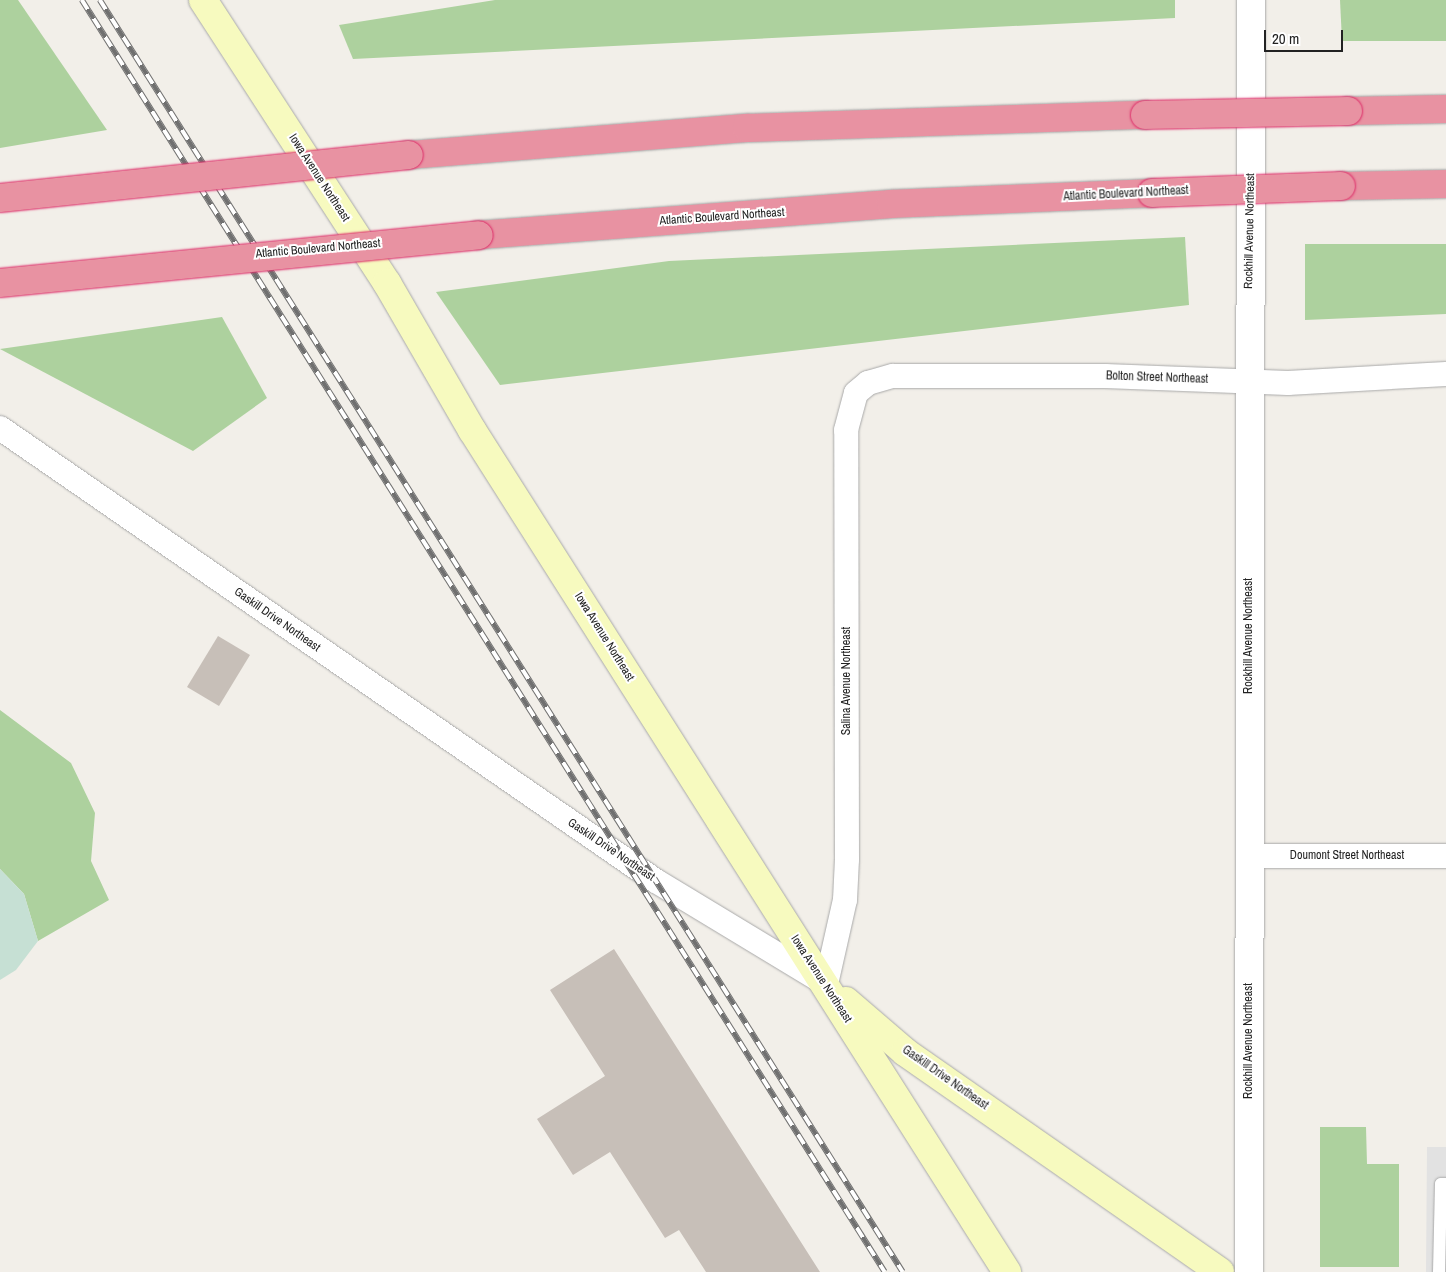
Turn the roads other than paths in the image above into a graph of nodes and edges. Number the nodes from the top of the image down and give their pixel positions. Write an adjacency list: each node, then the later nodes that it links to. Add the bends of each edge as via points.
1 (203, 0): 13 (main road, Iowa Avenue Northeast, via 387,283 472,430)
2 (1251, 0): 8 (street, Rockhill Avenue Northeast)
3 (1446, 109): 5 (highway, bridge, via 747,128 409,155)
4 (1446, 184): 6 (highway, Atlantic Boulevard Northeast, bridge, via 891,204 479,235)
5 (0, 198)
6 (0, 283)
7 (1446, 374): 8 (street, Bolton Street Northeast)
8 (1249, 382): 9 (street, Bolton Street Northeast, via 893,376); 11 (street, Rockhill Avenue Northeast)
9 (868, 383): 13 (street, Salina Avenue Northeast, via 850,404 846,430 847,860 845,900)
10 (0, 428): 13 (street, Gaskill Drive Northeast, via 656,881)
11 (1248, 856): 12 (street, Doumont Street Northeast); 18 (street, Rockhill Avenue Northeast)
12 (1446, 856)
13 (826, 984): 16 (main road, Iowa Avenue Northeast); 17 (main road, Gaskill Drive Northeast, via 905,1052)
14 (1446, 1184): 15 (lane, via 1441,1184)
15 (1441, 1264)
16 (1007, 1272)
17 (1220, 1272)
18 (1249, 1272)

